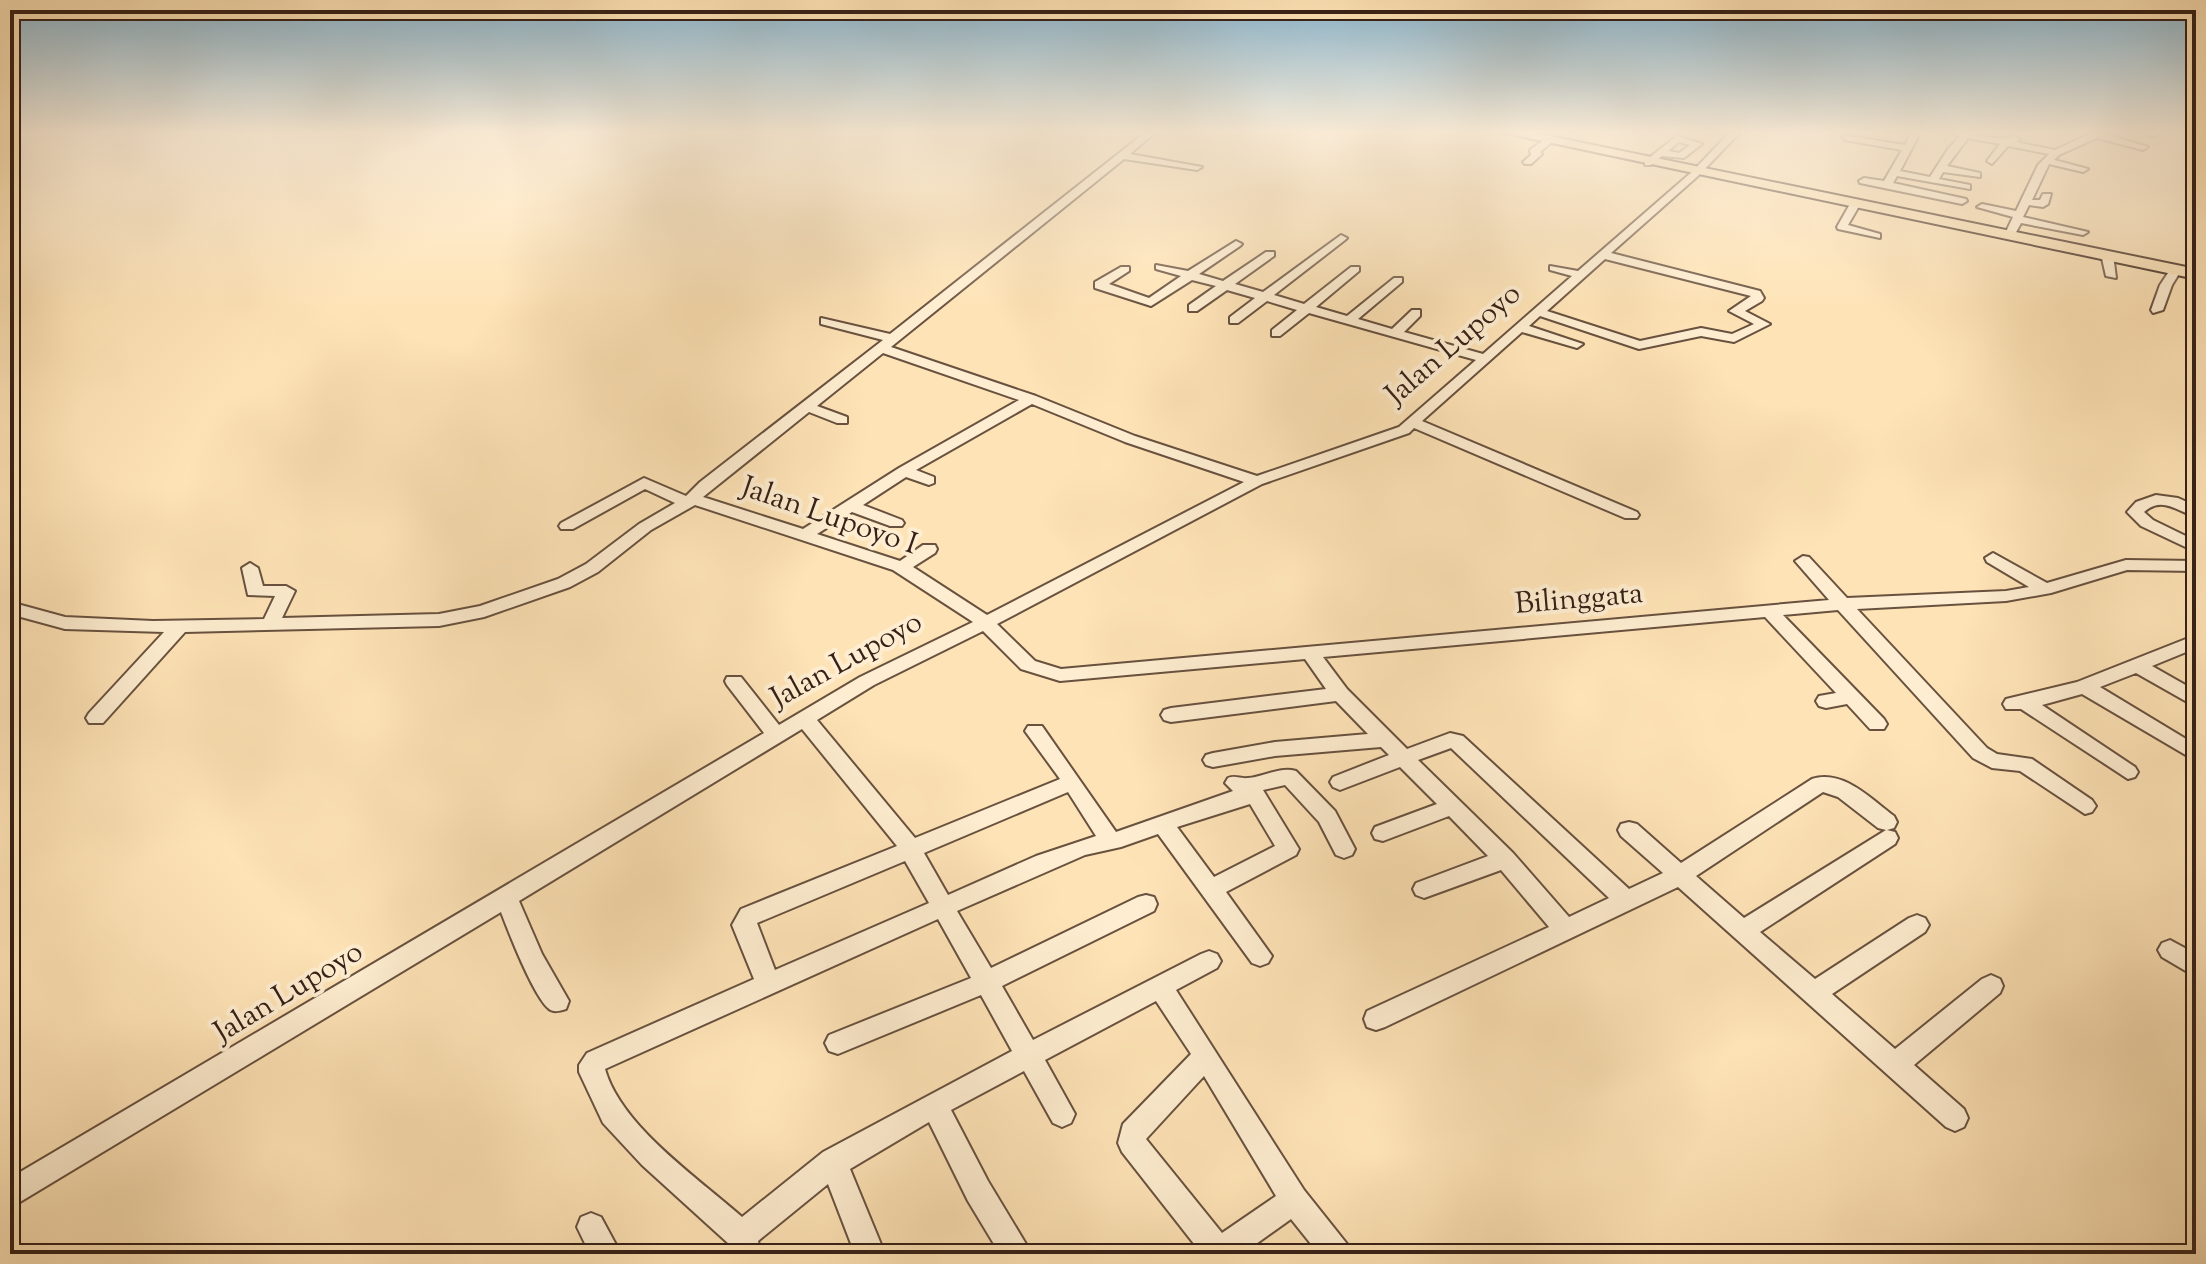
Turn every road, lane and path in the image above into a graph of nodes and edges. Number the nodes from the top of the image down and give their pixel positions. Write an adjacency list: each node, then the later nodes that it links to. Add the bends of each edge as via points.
1 (1080, 190): 43 (street)
2 (1676, 190): 18 (street, Jalan Lupoyo)
3 (1777, 190): 9 (main road)
4 (1910, 190): 7 (street)
5 (2032, 190): 8 (street)
6 (2047, 196): 8 (street, via 2043,204)
7 (1962, 201)
8 (2026, 202): 11 (street)
9 (1854, 206): 13 (street, via 1842,227); 14 (main road)
10 (1982, 207): 11 (street)
11 (2018, 217): 12 (street); 14 (street)
12 (2083, 232)
13 (1876, 236)
14 (2009, 236): 19 (main road)
15 (1341, 238): 31 (street)
16 (1236, 244): 26 (street)
17 (1270, 254): 30 (street)
18 (1601, 254): 27 (street, Jalan Lupoyo); 35 (street, via 1756,294 1758,298 1735,311 1764,324 1734,338 1701,332 1638,345)
19 (2107, 254): 24 (main road); 28 (street)
20 (1160, 267): 26 (street)
21 (1554, 268): 27 (street)
22 (1125, 269): 26 (street, via 1099,285 1151,302)
23 (1355, 269): 33 (street)
24 (2176, 269): 25 (main road); 34 (street)
25 (2196, 274)
26 (1191, 275): 30 (street)
27 (1580, 275): 35 (street, Jalan Lupoyo)
28 (2112, 276)
29 (1398, 280): 38 (street)
30 (1226, 285): 31 (street); 32 (street)
31 (1265, 296): 33 (street); 37 (street)
32 (1193, 308)
33 (1307, 308): 38 (street); 41 (street)
34 (2157, 310)
35 (1539, 312): 40 (street, Jalan Lupoyo)
36 (1416, 313): 42 (street)
37 (1234, 320)
38 (1349, 320): 42 (street)
39 (825, 321): 43 (street)
40 (1521, 328): 44 (street); 45 (street, Jalan Lupoyo)
41 (1276, 333)
42 (1395, 333): 45 (street)
43 (888, 344): 46 (street); 47 (street)
44 (1577, 344)
45 (1486, 359): 49 (street, Jalan Lupoyo)
46 (1031, 399): 50 (street); 52 (street)
47 (807, 407): 48 (street); 53 (street)
48 (842, 420)
49 (1414, 423): 52 (street, Jalan Lupoyo, via 1377,441); 56 (street)
50 (904, 471): 51 (street); 54 (street)
51 (929, 480)
52 (1257, 481): 72 (street, Jalan Lupoyo)
53 (690, 501): 58 (street, Jalan Lupoyo I, via 644,483); 59 (street, Jalan Lupoyo I); 73 (street, via 564,583 471,615)
54 (852, 506): 57 (street); 59 (street)
55 (2196, 512): 60 (street, via 2162,498 2135,512)
56 (1631, 515)
57 (896, 523)
58 (567, 526)
59 (805, 535): 65 (street, Jalan Lupoyo I)
60 (2196, 547)
61 (929, 549): 65 (street)
62 (1993, 558): 68 (street)
63 (1803, 561): 70 (street)
64 (2188, 565): 67 (street); 68 (street, Bilinggata, via 2126,565)
65 (902, 567): 72 (street, Jalan Lupoyo I)
66 (250, 568): 73 (street, via 254,591 286,591)
67 (2196, 578)
68 (2045, 589): 70 (street, Bilinggata)
69 (10, 608): 74 (street, via 65,623)
70 (1852, 611): 71 (street, Bilinggata); 98 (street, via 1980,753 1996,762 2025,764)
71 (1773, 616): 76 (street, Bilinggata); 81 (street)
72 (984, 621): 76 (street, Bilinggata, via 1028,665 1060,675); 86 (street, Jalan Lupoyo)
73 (270, 624): 74 (street)
74 (180, 626): 85 (street)
75 (2196, 641): 77 (street)
76 (1312, 656): 80 (street)
77 (2137, 665): 79 (street); 82 (street)
78 (734, 681): 89 (street)
79 (2085, 687): 91 (street); 94 (street, via 2019,703)
80 (1340, 694): 84 (street); 90 (street)
81 (1851, 697): 83 (street); 87 (street)
82 (2196, 700)
83 (1826, 701)
84 (1171, 715)
85 (96, 718)
86 (804, 718): 89 (street, Jalan Lupoyo); 104 (street)
87 (1877, 724)
88 (1035, 731): 95 (street)
89 (776, 735): 110 (street, Jalan Lupoyo)
90 (1384, 740): 92 (street); 93 (street)
91 (2196, 754)
92 (1402, 758): 96 (street); 99 (street); 111 (street, via 1450,740 1463,744)
93 (1213, 760)
94 (2128, 772)
95 (1073, 782): 103 (street); 104 (street)
96 (1340, 782)
97 (1247, 788): 100 (street, via 1232,799); 105 (street, via 1289,776 1327,817); 109 (street, via 1288,849)
98 (2085, 806)
99 (1452, 807): 102 (street); 106 (street)
100 (1162, 824): 103 (street); 109 (street)
101 (1629, 830): 107 (street)
102 (1383, 833)
103 (1111, 841): 113 (street, via 1082,847)
104 (910, 848): 113 (street); 123 (street, via 746,919 747,935)
105 (1344, 849)
106 (1505, 859): 108 (street); 115 (street)
107 (1680, 874): 111 (street); 116 (street); 116 (street, via 1819,784 1838,788 1887,830)
108 (1424, 889)
109 (1210, 890): 118 (street)
110 (506, 897): 126 (street); 136 (street, Jalan Lupoyo)
111 (1626, 900): 115 (street)
112 (1146, 904): 121 (street)
113 (944, 907): 121 (street); 123 (street)
114 (1917, 925): 125 (street)
115 (1564, 928): 127 (street)
116 (1744, 930): 125 (street)
117 (2170, 950): 120 (street)
118 (1260, 956)
119 (1209, 961): 122 (street)
120 (2196, 967)
121 (987, 982): 128 (street); 129 (street)
122 (1159, 985): 129 (street); 130 (street)
123 (769, 986): 139 (street, via 592,1065 612,1114)
124 (1991, 986): 131 (street)
125 (1814, 993): 131 (street)
126 (557, 1001)
127 (1376, 1019)
128 (838, 1043)
129 (1029, 1056): 132 (street); 133 (street)
130 (1206, 1056): 137 (street); 137 (street, via 1133,1133 1134,1147 1219,1250)
131 (1895, 1065): 134 (street)
132 (934, 1105): 135 (street); 142 (street)
133 (1062, 1114)
134 (1955, 1118)
135 (833, 1161): 139 (street, via 786,1197); 141 (street)
136 (10, 1194)
137 (1294, 1200): 143 (street)
138 (591, 1227): 140 (street)
139 (744, 1245)
140 (606, 1254)
141 (870, 1254)
142 (1017, 1254)
143 (1337, 1254)

